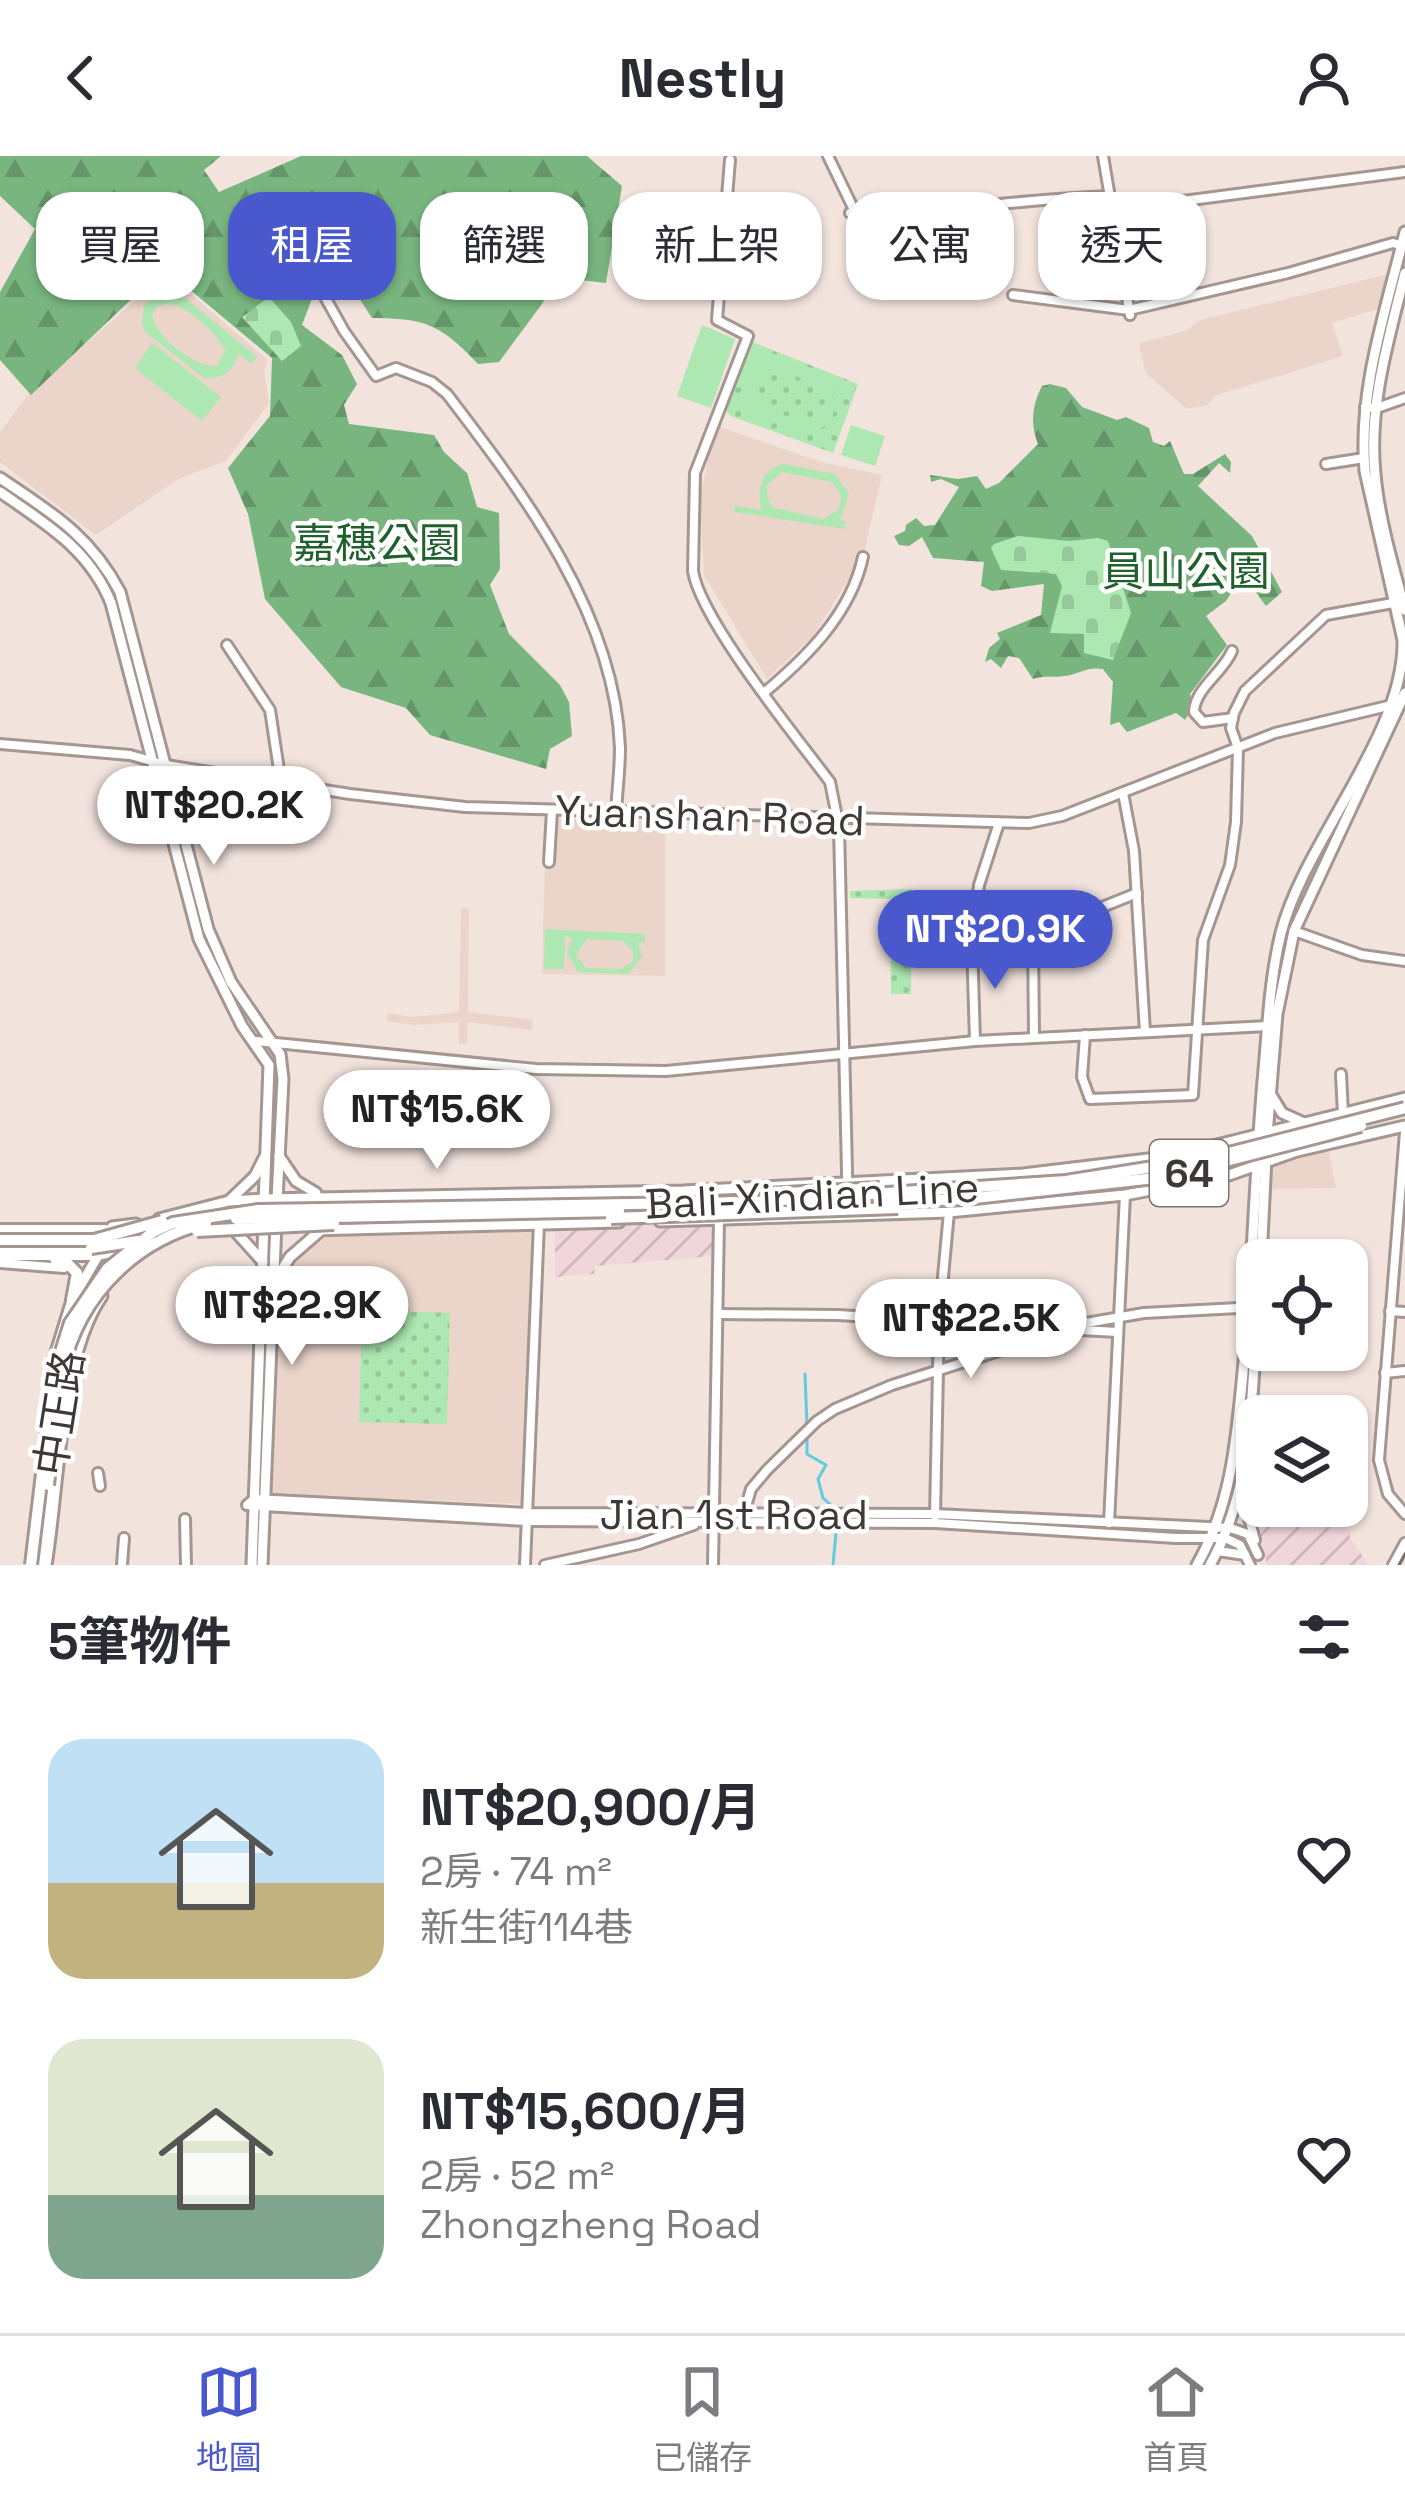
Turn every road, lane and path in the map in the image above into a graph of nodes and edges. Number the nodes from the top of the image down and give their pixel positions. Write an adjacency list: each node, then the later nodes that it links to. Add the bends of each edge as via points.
1 (828, 156): 6 (street)
2 (1103, 156): 5 (street)
3 (730, 160): 26 (street, via 717,320 748,336 694,473 693,571 719,627)
4 (1405, 172): 7 (street)
5 (1109, 192)
6 (846, 198)
7 (1206, 198)
8 (1405, 232): 9 (main road)
9 (1403, 246): 14 (street); 16 (main road)
10 (1405, 273): 16 (main road)
11 (1014, 295): 14 (street)
12 (327, 300): 36 (street, via 376,376 396,368 447,394 547,533 608,673 620,747)
13 (1128, 300): 14 (street)
14 (1130, 312)
15 (1405, 398): 16 (street)
16 (1371, 407): 17 (main road); 23 (main road, via 1375,475)
17 (1364, 458): 18 (street); 22 (main road)
18 (1326, 464)
19 (0, 478): 32 (main road, via 80,533 106,565 124,604)
20 (0, 492): 31 (main road, via 70,542 100,578)
21 (863, 557): 26 (street, via 829,629)
22 (1393, 603): 27 (main road, via 1403,640); 28 (street, via 1326,615 1245,691)
23 (1405, 610)
24 (227, 645): 33 (street, via 270,710)
25 (1232, 651): 28 (street, via 1194,700 1194,712 1203,722)
26 (765, 692): 37 (street, via 830,782)
27 (1401, 701): 30 (street, Yuanshan Road); 41 (main road); 46 (main road, via 1282,929)
28 (1233, 718): 30 (street)
29 (0, 744): 31 (street, Yuanshan Road)
30 (1238, 748): 34 (street, Yuanshan Road); 47 (street, via 1230,865 1203,940)
31 (150, 759): 32 (street, Yuanshan Road); 51 (main road, via 199,939)
32 (166, 765): 33 (street, Yuanshan Road); 53 (main road, via 212,942)
33 (281, 783): 35 (street, Yuanshan Road)
34 (1124, 793): 38 (street, Yuanshan Road, via 1046,821); 40 (street)
35 (552, 811): 36 (street, Yuanshan Road); 39 (street)
36 (616, 814): 37 (street, Yuanshan Road)
37 (839, 819): 38 (street, Yuanshan Road); 54 (street)
38 (999, 823): 44 (street, via 979,885)
39 (549, 862)
40 (1137, 893): 42 (street); 48 (street)
41 (1294, 931): 45 (street); 46 (main road)
42 (1033, 935): 44 (street); 50 (street)
43 (919, 940): 44 (street)
44 (972, 944): 52 (street)
45 (1405, 961)
46 (1272, 1026): 47 (street); 56 (main road); 63 (main road)
47 (1195, 1030): 48 (street); 49 (street, via 1193,1095 1090,1099 1082,1077)
48 (1144, 1032): 49 (street)
49 (1085, 1034): 50 (street)
50 (1034, 1037): 52 (street)
51 (256, 1041): 53 (street); 64 (main road, via 269,1065)
52 (975, 1041): 54 (street)
53 (274, 1044): 54 (street, via 597,1071); 67 (main road, via 283,1079)
54 (845, 1054): 70 (street)
55 (1341, 1074): 59 (street)
56 (1270, 1092): 60 (main road, via 1282,1113); 63 (main road)
57 (1405, 1098): 59 (main road)
58 (1405, 1111): 72 (highway, Bali-Xindian Line / 64, bridge, via 1164,1178)
59 (1343, 1114): 60 (main road)
60 (1307, 1123): 61 (main road)
61 (1293, 1127): 63 (main road); 65 (main road)
62 (1405, 1129): 66 (main road); 104 (street)
63 (1263, 1134): 65 (main road); 70 (main road, via 1173,1156)
64 (267, 1147): 76 (main road, via 256,1176); 78 (main road)
65 (1262, 1148): 66 (main road); 68 (main road); 77 (main road, via 1083,1184)
66 (1297, 1151): 68 (main road)
67 (279, 1156): 75 (main road, via 302,1186); 79 (main road)
68 (1261, 1163): 69 (main road); 74 (main road); 94 (main road)
69 (1229, 1174): 73 (main road); 74 (main road)
70 (848, 1184): 71 (main road); 77 (street)
71 (719, 1190): 75 (main road); 80 (street)
72 (970, 1193): 91 (highway, bridge, via 929,1207); 91 (highway, bridge, via 216,1210); 132 (highway, Bali-Xindian Line / 64, bridge, via 258,1210 173,1223 107,1269 70,1323 54,1374); 136 (highway, Bali-Xindian Line / 64, bridge, via 684,1210 228,1220 167,1235 103,1284 73,1337)
73 (1125, 1195): 81 (main road); 107 (street)
74 (1255, 1195): 93 (main road)
75 (333, 1197): 79 (main road)
76 (229, 1201): 78 (main road); 92 (main road)
77 (848, 1201): 80 (main road); 83 (street)
78 (264, 1203): 79 (main road); 86 (main road)
79 (277, 1203): 85 (main road)
80 (719, 1206): 82 (highway); 84 (street)
81 (949, 1212): 83 (main road); 108 (street)
82 (539, 1216): 84 (main road); 88 (main road); 91 (highway, bridge, via 250,1215); 121 (street)
83 (848, 1216): 84 (main road)
84 (719, 1221): 106 (street)
85 (276, 1226): 86 (main road); 88 (main road); 100 (main road)
86 (263, 1227): 89 (main road); 90 (main road); 98 (main road)
87 (0, 1228): 92 (street); 92 (highway)
88 (321, 1230): 100 (main road)
89 (206, 1231): 90 (main road); 91 (main road)
90 (236, 1232): 98 (main road)
91 (162, 1233): 92 (main road); 95 (highway, bridge, via 91,1248); 102 (main road)
92 (113, 1236): 96 (main road); 99 (main road, via 122,1261)
93 (1255, 1239)
94 (1261, 1239)
95 (0, 1251): 97 (highway); 101 (street, via 66,1269)
96 (98, 1255): 97 (highway); 101 (main road)
97 (46, 1257): 101 (highway, via 76,1273)
98 (263, 1262): 119 (main road)
99 (110, 1273): 102 (main road); 109 (main road, 中正路)
100 (274, 1284): 119 (main road)
101 (74, 1297): 109 (main road); 132 (main road, via 51,1370)
102 (98, 1302): 136 (main road, via 76,1359)
103 (1236, 1311): 107 (street)
104 (1390, 1311): 105 (street); 115 (street)
105 (1405, 1312)
106 (719, 1314): 108 (street); 123 (street)
107 (1119, 1319): 110 (street); 111 (street)
108 (939, 1320): 110 (street); 112 (street)
109 (76, 1321): 136 (main road, 中正路, via 58,1385)
110 (1057, 1328): 111 (street); 112 (street)
111 (1118, 1332): 128 (street)
112 (940, 1368): 124 (street, via 835,1409 766,1469); 125 (street)
113 (1245, 1371): 129 (main road)
114 (1405, 1371): 115 (street)
115 (1385, 1373): 120 (street, via 1379,1460 1388,1494)
116 (98, 1473): 117 (street)
117 (100, 1486)
118 (1236, 1499): 129 (main road)
119 (259, 1504): 121 (street, Jian 1st Road); 139 (main road); 140 (main road)
120 (1405, 1514)
121 (527, 1517): 123 (street, Jian 1st Road); 126 (street, Jian 1st Road); 141 (street)
122 (185, 1519): 138 (street)
123 (715, 1519): 124 (street, Jian 1st Road); 126 (street, Jian 1st Road); 143 (street)
124 (742, 1519): 125 (street, Jian 1st Road)
125 (935, 1519): 128 (street, Jian 1st Road)
126 (698, 1524): 142 (street)
127 (1251, 1527): 135 (street)
128 (1109, 1528): 129 (street); 129 (street)
129 (1219, 1533): 133 (main road); 134 (street); 135 (street, via 1248,1534); 144 (main road)
130 (124, 1538): 137 (street)
131 (1405, 1543): 146 (street)
132 (32, 1548): 136 (highway, Bali-Xindian Line, bridge)
133 (1218, 1551): 134 (street); 145 (main road)
134 (1248, 1560)
135 (1259, 1560)
136 (35, 1565)
137 (122, 1565)
138 (186, 1565)
139 (252, 1565)
140 (262, 1565)
141 (526, 1565)
142 (545, 1565)
143 (713, 1565)
144 (1197, 1565)
145 (1210, 1565)
146 (1393, 1565)

